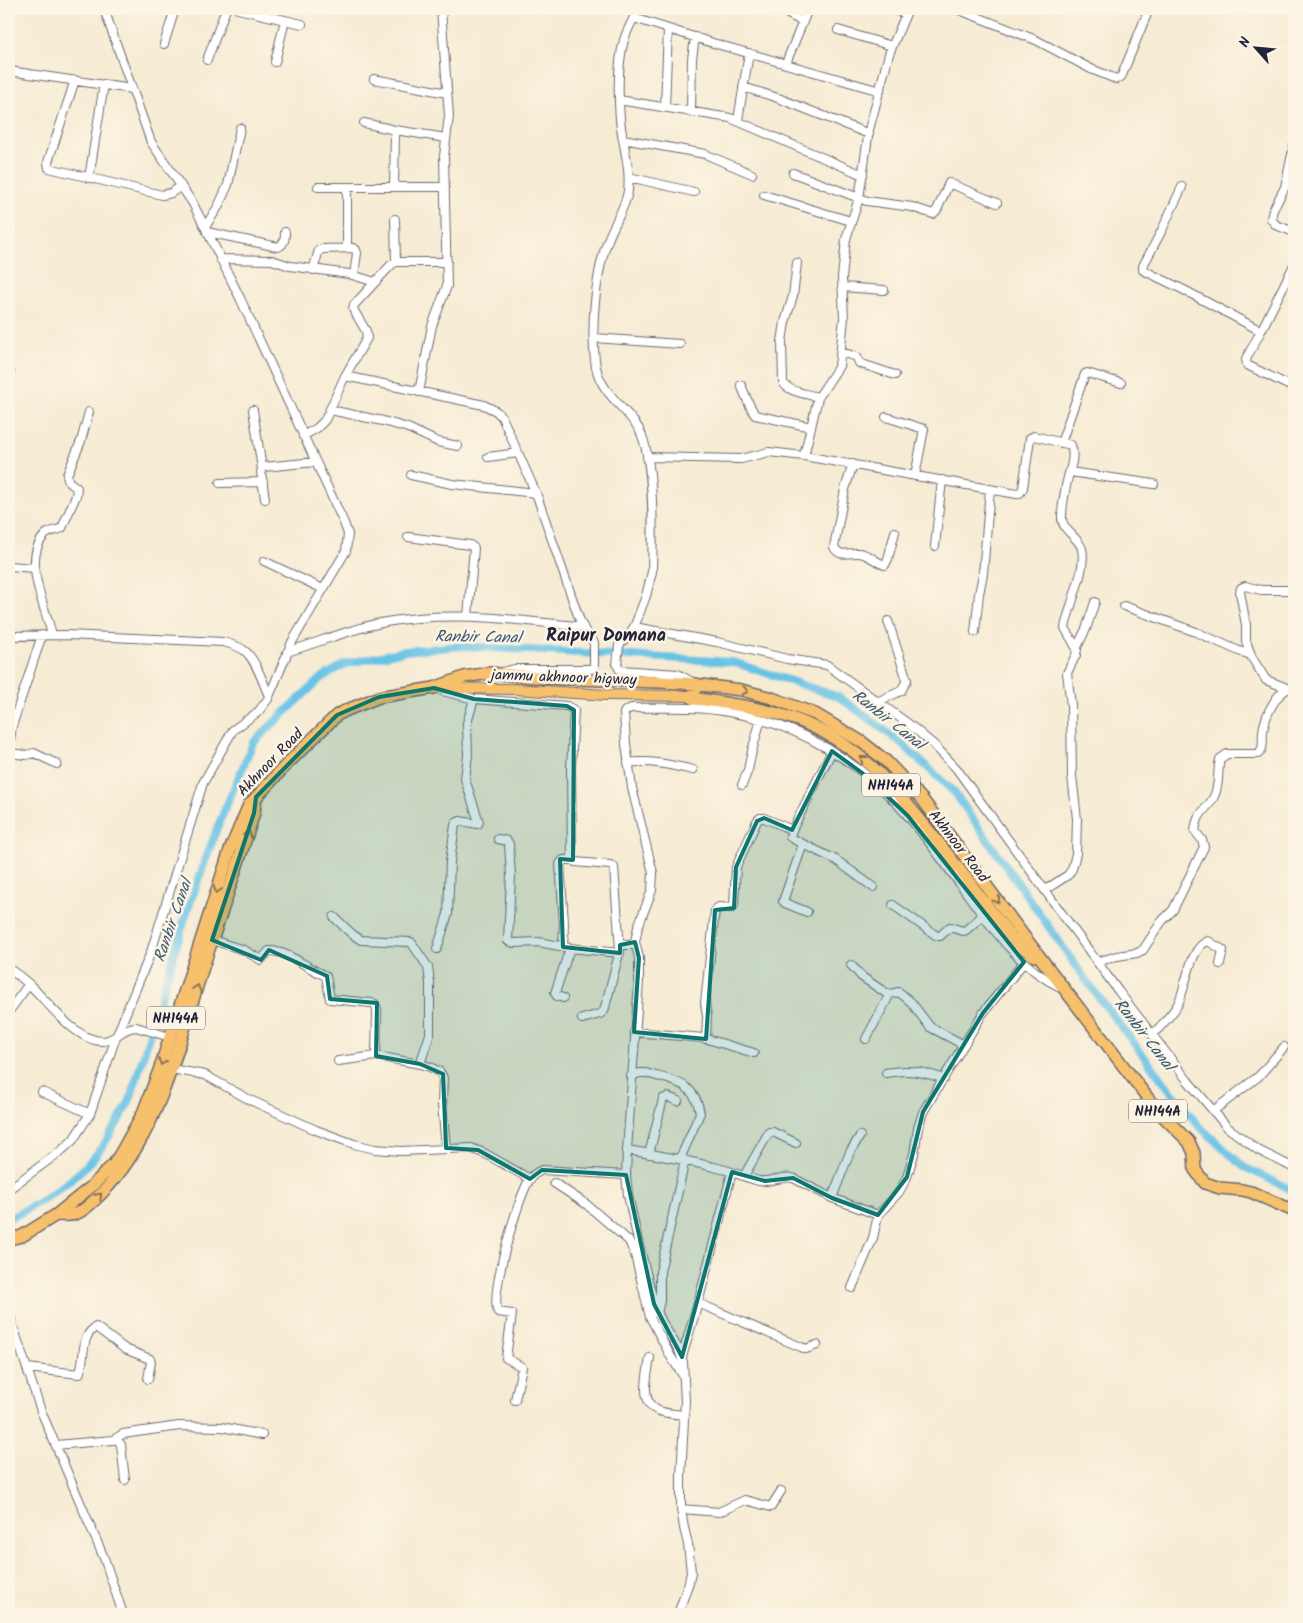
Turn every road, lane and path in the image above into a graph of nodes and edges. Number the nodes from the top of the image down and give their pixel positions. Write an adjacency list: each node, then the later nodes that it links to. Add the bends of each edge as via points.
1 (104, 9): 31 (street)
2 (175, 9): 20 (street)
3 (226, 9): 23 (street)
4 (238, 9): 14 (street)
5 (442, 9): 33 (street)
6 (638, 9): 13 (street)
7 (779, 9): 15 (street)
8 (808, 9): 15 (street)
9 (892, 9): 12 (street)
10 (957, 9): 11 (street, via 1036,40 1116,79 1122,75)
11 (1149, 9)
12 (907, 11): 21 (street)
13 (634, 18): 17 (street); 34 (street, via 621,51)
14 (285, 20): 16 (street); 24 (street)
15 (802, 22): 25 (street)
16 (302, 24)
17 (668, 29): 19 (street); 35 (street)
18 (838, 30): 21 (street)
19 (695, 38): 22 (street); 36 (street)
20 (164, 44)
21 (892, 46): 32 (street)
22 (749, 53): 25 (street); 30 (street)
23 (207, 60)
24 (275, 62)
25 (786, 64): 32 (street)
26 (9, 70): 28 (street)
27 (374, 79): 33 (street)
28 (75, 80): 29 (street); 49 (street, via 48,166)
29 (104, 84): 31 (street); 49 (street)
30 (744, 88): 37 (street); 41 (street, via 793,103)
31 (132, 89): 50 (street, via 151,142)
32 (880, 91): 41 (street)
33 (447, 93): 42 (street, via 449,116)
34 (619, 100): 35 (street); 43 (street)
35 (665, 107): 36 (street)
36 (691, 111): 37 (street)
37 (738, 120): 47 (street)
38 (364, 123): 40 (street)
39 (240, 128): 62 (street, via 228,185)
40 (394, 130): 42 (street); 51 (street)
41 (868, 134): 47 (street)
42 (446, 138): 53 (street)
43 (623, 139): 46 (street, via 705,154); 48 (street)
44 (1294, 145): 64 (street, via 1284,186 1271,219 1276,225)
45 (793, 172): 58 (street)
46 (752, 174)
47 (863, 175): 58 (street)
48 (628, 177): 56 (street); 77 (street, via 623,210 608,238 602,260)
49 (89, 178): 50 (street, via 162,195)
50 (180, 186): 62 (street)
51 (394, 186): 53 (street); 55 (street)
52 (318, 187): 55 (street)
53 (445, 187): 68 (street)
54 (1182, 187): 76 (street, via 1143,270)
55 (347, 188): 65 (street)
56 (694, 192)
57 (764, 195): 61 (street)
58 (859, 198): 59 (street, via 933,214 950,183); 61 (street)
59 (997, 203)
60 (395, 219): 67 (street)
61 (851, 221): 74 (street, via 843,257)
62 (206, 230): 63 (street, via 278,247 285,241); 66 (street)
63 (285, 232)
64 (1294, 232)
65 (347, 248): 71 (street, via 319,250); 72 (street, via 357,253)
66 (220, 259): 71 (street, via 272,260); 92 (street)
67 (396, 262): 68 (street); 73 (street)
68 (447, 262): 85 (street, via 447,286 432,326)
69 (797, 263): 86 (street, via 794,296 782,342 783,382 788,388)
70 (1294, 264): 76 (street)
71 (313, 270): 72 (street)
72 (354, 275): 73 (street)
73 (376, 282): 81 (street, via 353,308 367,336)
74 (842, 286): 75 (street); 79 (street)
75 (884, 290)
76 (1261, 331): 84 (street, via 1246,359 1247,365)
77 (594, 338): 78 (street); 97 (street, via 597,370 610,394 639,430)
78 (680, 344)
79 (841, 352): 80 (street, via 857,357 860,363); 86 (street, via 837,371)
80 (895, 374)
81 (346, 376): 85 (street); 88 (street)
82 (1121, 383): 93 (street, via 1085,374)
83 (741, 385): 91 (street, via 755,415)
84 (1294, 388)
85 (419, 392): 95 (street, via 490,407 502,417)
86 (818, 396): 91 (street)
87 (253, 410): 101 (street)
88 (330, 410): 92 (street, via 322,424); 94 (street, via 408,428 438,442)
89 (89, 412): 117 (street, via 67,475 77,488 76,496 62,528 43,537 36,553)
90 (886, 417): 104 (street, via 924,429)
91 (811, 427): 98 (street)
92 (303, 436): 99 (street)
93 (1061, 443): 102 (street, via 1072,447); 109 (street, via 1032,436 1022,491 1017,494)
94 (458, 446)
95 (518, 453): 96 (street); 110 (street)
96 (488, 456)
97 (647, 456): 98 (street, via 741,459 769,452); 125 (street, via 653,515 652,572)
98 (804, 456): 100 (street)
99 (316, 462): 101 (street); 118 (street, via 344,522 348,539 342,561)
100 (853, 464): 104 (street); 112 (street, via 841,509 835,550 842,554 866,554 885,565)
101 (262, 469): 106 (street)
102 (1070, 472): 108 (street); 130 (street, via 1062,520 1078,540 1083,554 1065,628)
103 (411, 476): 110 (street)
104 (915, 476): 105 (street)
105 (942, 480): 109 (street); 114 (street)
106 (262, 482): 107 (street); 111 (street)
107 (220, 483)
108 (1154, 484)
109 (990, 489): 126 (street)
110 (536, 493): 124 (street)
111 (265, 499)
112 (895, 532)
113 (408, 537): 122 (street, via 474,548)
114 (935, 546)
115 (264, 561): 118 (street)
116 (9, 566): 117 (street)
117 (35, 568): 128 (street)
118 (323, 590): 131 (street)
119 (1294, 590): 132 (street, via 1241,588)
120 (1095, 602): 130 (street)
121 (1124, 606): 132 (street)
122 (468, 616): 124 (street); 131 (street, via 384,622)
123 (888, 621): 140 (street, via 907,680 901,691)
124 (583, 627): 133 (street, via 595,646 594,666 589,669 515,669)
125 (634, 627): 134 (street, via 618,648 617,665 620,670 678,674); 140 (street, via 827,665)
126 (975, 632)
127 (42, 635): 128 (street); 129 (street); 142 (street, via 14,719)
128 (52, 635): 137 (street, via 232,644 251,657)
129 (9, 636)
130 (1077, 647): 155 (street, via 1067,673 1077,819 1076,854 1068,875)
131 (287, 652): 137 (street)
132 (1250, 655): 136 (street, via 1266,680)
133 (497, 673): 134 (highway, Akhnoor Road / NH144A); 135 (highway, Akhnoor Road / NH144A, via 476,674)
134 (696, 684): 138 (highway); 167 (highway, Akhnoor Road / NH144A, one-way to 167, via 741,690 786,703 828,721 873,751 922,799)
135 (434, 688): 138 (main road, jammu akhnoor higway); 139 (street); 149 (highway, Akhnoor Road / NH144A, via 379,697 337,716)
136 (1291, 688): 166 (street, via 1277,699 1266,719 1262,751 1254,755 1226,754 1220,759 1215,795 1199,814 1195,827 1204,848 1173,910 1143,950)
137 (269, 696): 180 (street, via 258,712 232,730 203,783 151,952)
138 (692, 696): 167 (highway, Akhnoor Road / NH144A, one-way to 138, via 1012,939 889,781 852,750 827,734 787,717 758,708)
139 (474, 700): 153 (street, via 567,706 574,710 570,776); 163 (street, via 467,722 465,779 478,822 460,822 454,826 448,914)
140 (877, 702): 155 (street, via 933,744 956,768)
141 (761, 719): 143 (street, via 792,730); 146 (street, via 708,710 627,709 623,717); 148 (street)
142 (9, 747)
143 (832, 751): 150 (street); 158 (street, via 865,775 908,816)
144 (9, 753): 145 (street, via 34,753)
145 (57, 764)
146 (628, 764): 147 (street, via 659,763); 161 (street, via 653,873 652,890)
147 (693, 770)
148 (742, 785)
149 (256, 797): 160 (highway, one-way to 149, via 254,814); 179 (highway, Akhnoor Road / NH144A, one-way to 179, via 245,811)
150 (792, 830): 152 (street, via 790,836); 182 (street, via 764,818 758,819 737,861 734,905 715,910 705,1003)
151 (498, 838): 162 (street, via 507,841 509,851 508,941)
152 (803, 844): 154 (street, via 836,860); 157 (street, via 783,901)
153 (573, 860): 162 (street, via 563,860 560,864); 164 (street, via 613,866)
154 (874, 888)
155 (1045, 890): 166 (street)
156 (892, 905): 158 (street, via 939,937 950,927 966,930)
157 (807, 912)
158 (983, 915): 165 (street)
159 (334, 917): 188 (street, via 361,940 414,944 417,954 426,964 431,1024)
160 (212, 940): 186 (street, via 244,950 261,960 270,951 284,954 326,976 330,999 375,1004); 189 (highway, one-way to 160)
161 (635, 942): 164 (street); 177 (street, via 639,958)
162 (566, 947): 164 (street); 174 (street, via 556,993)
163 (437, 949)
164 (620, 949): 176 (street, via 604,1011)
165 (1024, 962): 172 (street); 183 (street, via 990,1003)
166 (1097, 962): 178 (street)
167 (1045, 964): 172 (highway, Akhnoor Road / NH144A)
168 (1220, 964): 178 (street, via 1223,950 1204,942 1195,953 1178,1004)
169 (851, 965): 173 (street, via 862,977)
170 (9, 969): 171 (street)
171 (29, 984): 175 (street); 180 (street, via 82,1034 100,1041)
172 (1064, 988): 211 (highway, Akhnoor Road / NH144A, via 1157,1110 1189,1142 1194,1153 1195,1170 1204,1183 1251,1192)
173 (890, 994): 181 (street); 183 (street, via 899,992 930,1026)
174 (563, 998)
175 (9, 1011)
176 (582, 1019)
177 (634, 1032): 182 (street); 191 (street)
178 (1153, 1034): 195 (street)
179 (164, 1036): 180 (street, via 128,1027); 212 (highway, Akhnoor Road / NH144A, one-way to 212, via 143,1113 122,1151 91,1187)
180 (116, 1037): 196 (street)
181 (866, 1038)
182 (706, 1039): 185 (street)
183 (964, 1045): 192 (street)
184 (1284, 1047): 195 (street, via 1259,1076)
185 (754, 1053)
186 (376, 1056): 187 (street); 188 (street)
187 (338, 1061)
188 (420, 1064): 199 (street, via 442,1076)
189 (171, 1069): 199 (street, via 205,1075 250,1100 354,1144 401,1151); 212 (highway, one-way to 189, via 72,1215 82,1210 120,1174 149,1124)
190 (886, 1073): 192 (street, via 912,1070)
191 (631, 1076): 200 (street); 202 (street, via 646,1073 683,1084 691,1091 700,1113)
192 (944, 1079): 213 (street, via 921,1117 911,1165 902,1188)
193 (42, 1092): 196 (street)
194 (678, 1101): 201 (street, via 668,1097 663,1099)
195 (1213, 1111): 203 (street, via 1227,1127 1258,1150)
196 (90, 1114): 209 (street, via 73,1140)
197 (860, 1136): 210 (street, via 850,1152)
198 (796, 1143): 206 (street, via 769,1132)
199 (446, 1148): 207 (street, via 478,1150)
200 (626, 1150): 201 (street); 205 (street)
201 (649, 1154): 202 (street)
202 (682, 1160): 204 (street); 217 (street, via 660,1272)
203 (1294, 1168)
204 (732, 1172): 206 (street); 216 (street)
205 (626, 1175): 207 (street, via 542,1170); 217 (street, via 638,1240)
206 (744, 1176): 210 (street, via 765,1181 793,1178)
207 (530, 1180): 225 (street, via 510,1227 497,1296 497,1311 512,1315 506,1358 522,1367)
208 (554, 1183): 223 (street, via 586,1204 630,1241 650,1317)
209 (9, 1189)
210 (832, 1198): 213 (street)
211 (1294, 1212)
212 (56, 1215): 214 (highway, NH144A, via 22,1236)
213 (878, 1215): 215 (street, via 873,1238)
214 (9, 1239)
215 (852, 1288)
216 (698, 1303): 219 (street, via 801,1348); 220 (street)
217 (657, 1313): 220 (street)
218 (9, 1314): 222 (street)
219 (818, 1346)
220 (682, 1356): 223 (street)
221 (650, 1358): 226 (street, via 646,1389 650,1405 659,1411)
222 (31, 1369): 224 (street, via 79,1374 84,1344 96,1327 125,1349 150,1359); 229 (street, via 41,1411)
223 (684, 1377): 226 (street)
224 (148, 1379)
225 (515, 1400)
226 (685, 1415): 232 (street)
227 (262, 1435): 228 (street, via 222,1427 187,1425 123,1434)
228 (117, 1438): 229 (street); 230 (street, via 121,1445)
229 (60, 1445): 233 (street)
230 (125, 1480)
231 (781, 1491): 232 (street, via 771,1507 744,1500 719,1512)
232 (681, 1508): 234 (street, via 691,1572)
233 (123, 1614)
234 (678, 1614)

